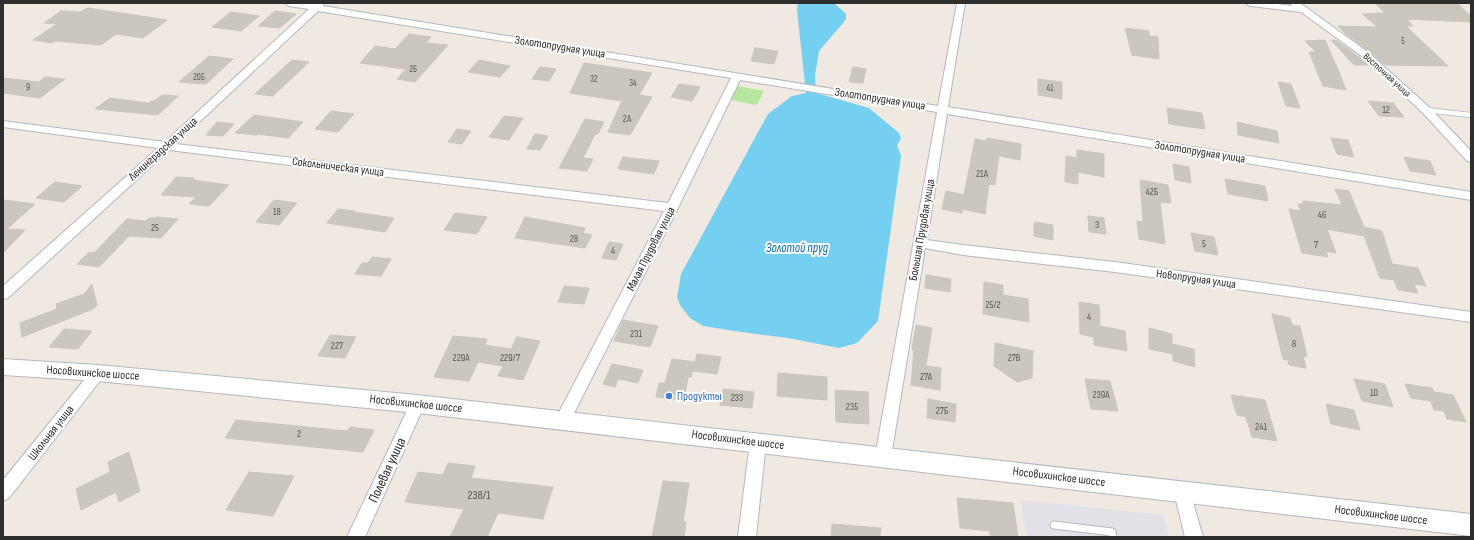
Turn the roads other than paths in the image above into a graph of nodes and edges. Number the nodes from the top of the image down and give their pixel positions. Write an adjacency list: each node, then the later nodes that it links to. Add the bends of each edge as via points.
1 (289, 3): 5 (street, Золотопрудная улица)
2 (961, 3): 8 (street, Большая Прудовая улица)
3 (1250, 3): 6 (street)
4 (1294, 3): 6 (street, Восточная улица)
5 (319, 5): 7 (street, Золотопрудная улица); 12 (street, Ленинградская улица)
6 (1305, 11): 9 (street, Восточная улица, via 1366,55)
7 (737, 76): 8 (street, Золотопрудная улица); 15 (street, Малая Прудовая улица)
8 (943, 110): 14 (street, Золотопрудная улица); 16 (street, Большая Прудовая улица)
9 (1426, 110): 10 (lane); 13 (street, Восточная улица)
10 (1471, 115)
11 (3, 124): 12 (street, Сокольническая улица)
12 (166, 146): 15 (street, Сокольническая улица); 17 (street, Ленинградская улица)
13 (1471, 158)
14 (1471, 196)
15 (672, 208): 22 (street, Малая Прудовая улица)
16 (920, 243): 18 (street, Новопрудная улица, via 1115,267); 24 (street, Большая Прудовая улица)
17 (3, 294)
18 (1471, 318)
19 (3, 367): 20 (main road, Носовихинское шоссе)
20 (98, 373): 21 (main road, Носовихинское шоссе); 26 (street, Школьная улица)
21 (417, 404): 22 (main road, Носовихинское шоссе); 29 (street, Полевая улица)
22 (563, 420): 23 (main road, Носовихинское шоссе)
23 (758, 442): 24 (main road, Носовихинское шоссе); 30 (street)
24 (883, 457): 25 (main road, Носовихинское шоссе)
25 (1182, 492): 28 (main road, Носовихинское шоссе); 32 (street)
26 (3, 493)
27 (1054, 525): 31 (lane, via 1112,532)
28 (1471, 525)
29 (356, 537)
30 (747, 537)
31 (1113, 537)
32 (1194, 537)

